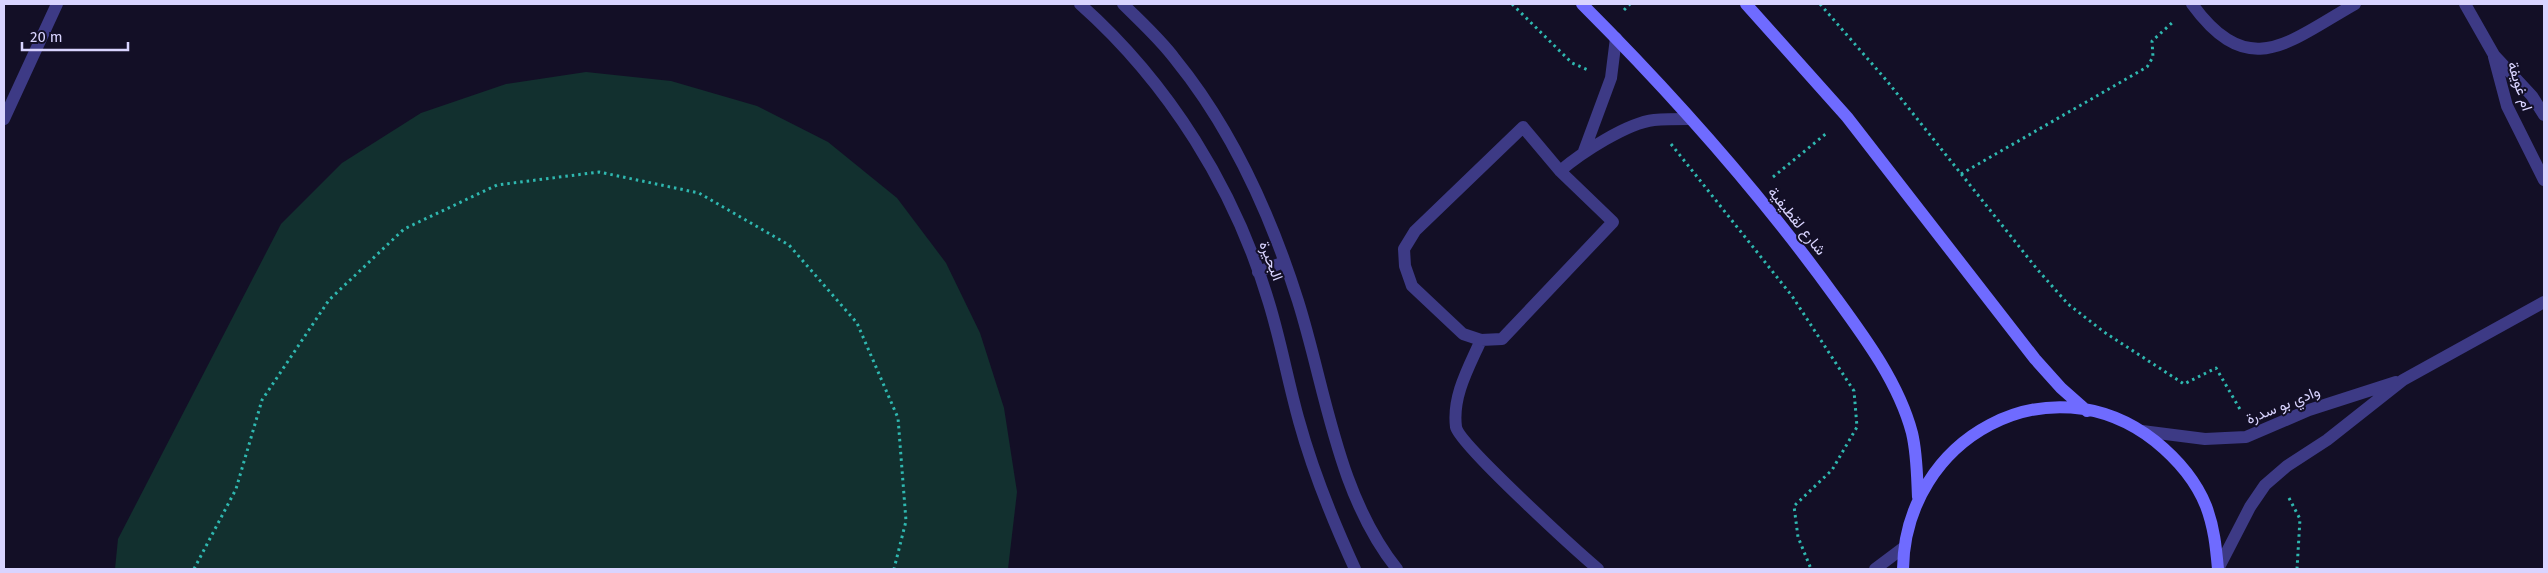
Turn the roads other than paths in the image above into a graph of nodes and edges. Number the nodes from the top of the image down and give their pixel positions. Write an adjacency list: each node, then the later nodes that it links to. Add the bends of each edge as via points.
1 (57, 4): 12 (street)
2 (1080, 4): 18 (street, البحيرة, via 1146,72 1184,123 1233,210)
3 (1124, 4): 17 (street, البحيرة, via 1174,58 1229,138)
4 (1582, 4): 9 (street, شارع لقطيفية)
5 (1746, 4): 22 (street, via 1847,117 2030,352 2061,388)
6 (2192, 4): 7 (street, via 2222,37 2236,45 2260,50 2272,48 2306,32)
7 (2355, 4)
8 (2464, 4): 10 (street, ام غويفة)
9 (1616, 38): 13 (street, شارع لقطيفية); 14 (street, via 1611,78)
10 (2494, 55): 11 (street, ام غويفة, via 2532,96); 16 (street, ام غويفة, via 2507,106)
11 (2544, 115)
12 (4, 119)
13 (1689, 119): 14 (street, via 1652,120); 24 (street, شارع لقطيفية, via 1753,192 1865,337 1893,386 1912,432)
14 (1584, 151): 15 (street)
15 (1560, 171): 20 (street, via 1613,222 1502,339); 20 (street, via 1523,127 1415,231 1404,249 1405,266 1412,286 1463,334)
16 (2544, 180)
17 (1284, 262): 18 (street); 27 (street, البحيرة, via 1299,302 1355,496 1369,528)
18 (1258, 272): 26 (street, البحيرة, via 1312,465 1330,516)
19 (2544, 302): 21 (street, وادي بو سدرة)
20 (1481, 340): 28 (street, via 1462,382 1456,407 1456,429 1479,456)
21 (2403, 380): 23 (street, وادي بو سدرة, via 2309,410 2246,437 2204,439); 31 (street, وادي بو سدرة, via 2265,486 2250,507)
22 (2087, 411): 23 (street, via 2106,415); 24 (street, via 2058,408 2029,411 2001,419 1952,450)
23 (2142, 431): 31 (street, via 2168,452 2190,477 2206,505 2215,536)
24 (1918, 497): 25 (street, via 1908,522)
25 (1903, 548): 29 (street); 30 (street)
26 (1355, 569)
27 (1397, 569)
28 (1598, 569)
29 (1875, 569)
30 (1903, 569)
31 (2218, 569)

